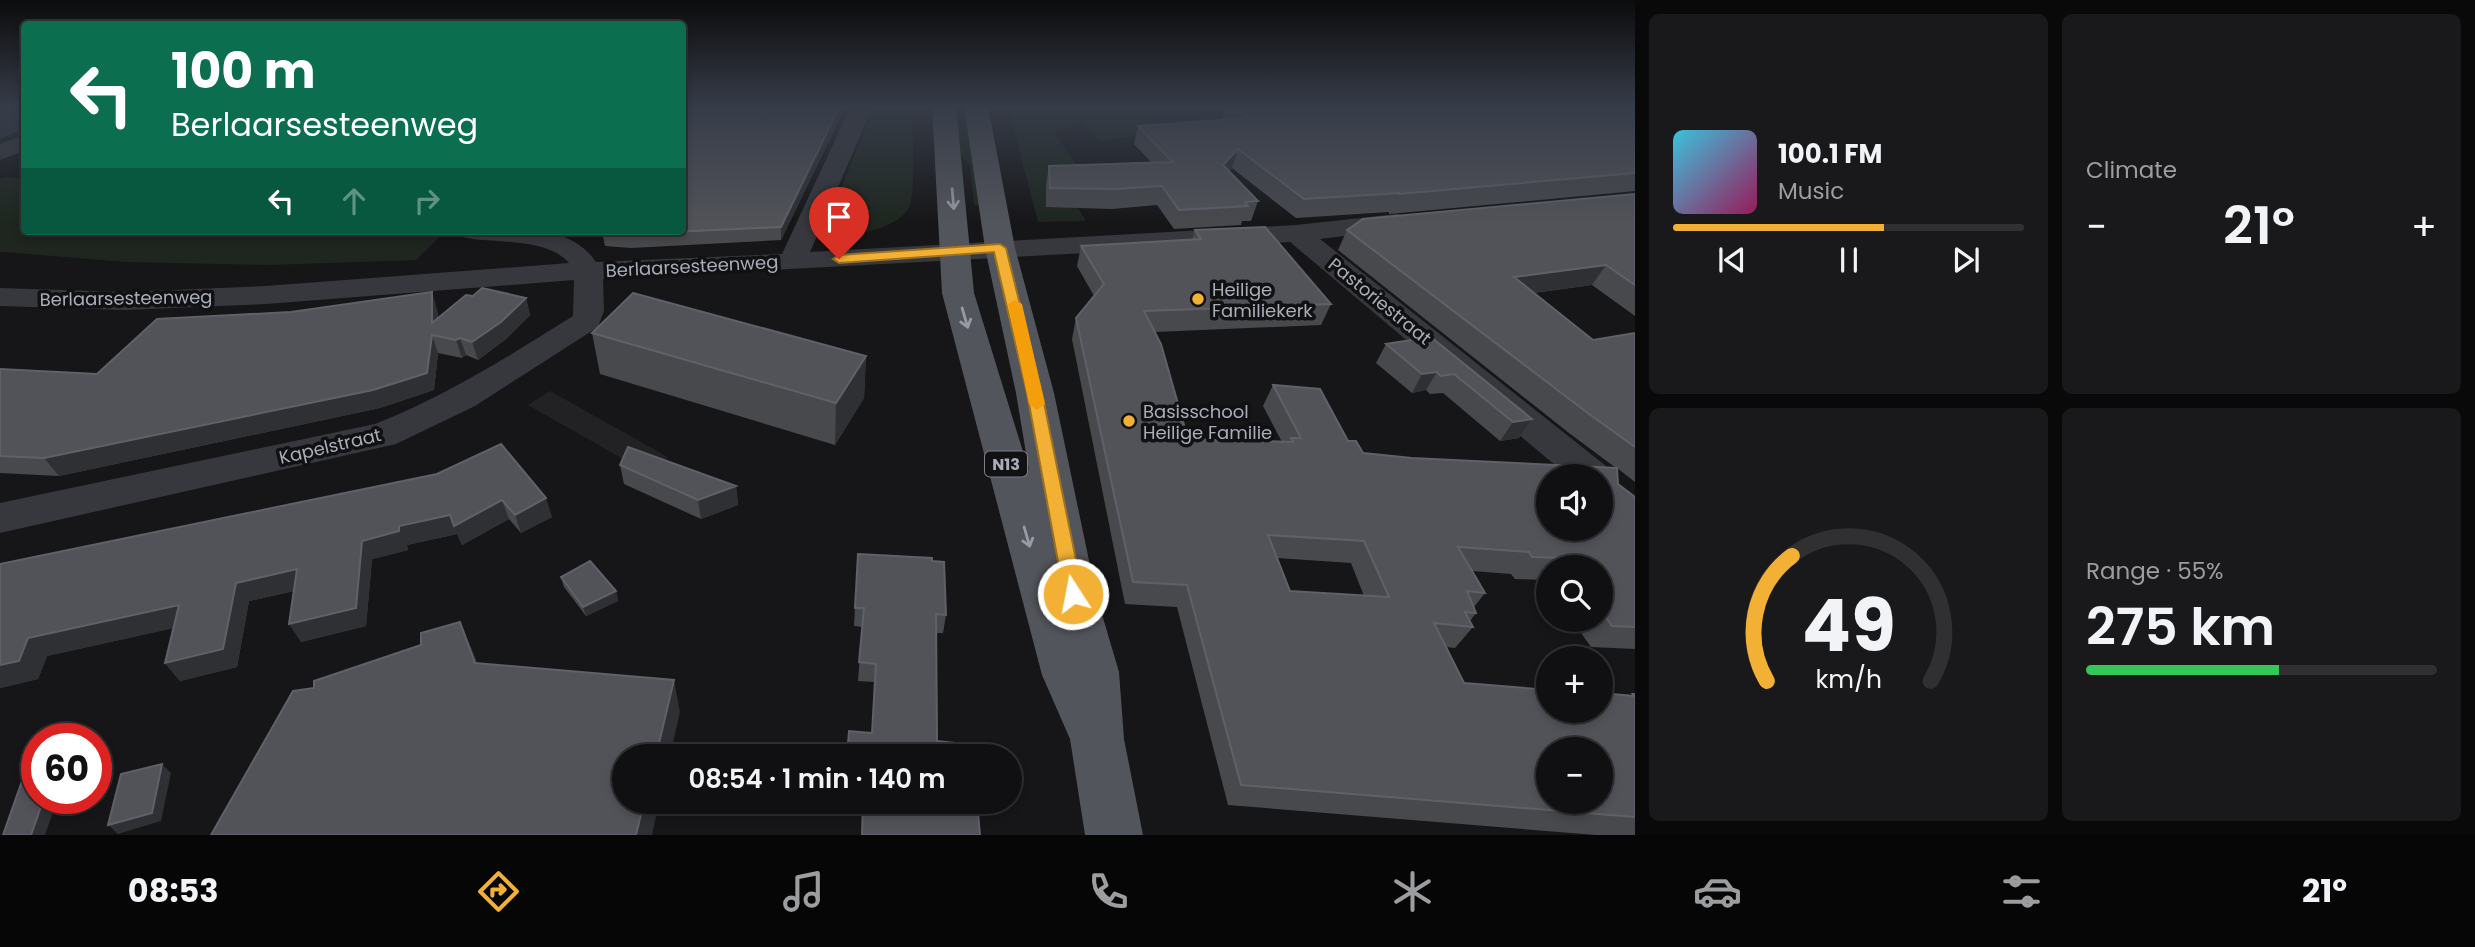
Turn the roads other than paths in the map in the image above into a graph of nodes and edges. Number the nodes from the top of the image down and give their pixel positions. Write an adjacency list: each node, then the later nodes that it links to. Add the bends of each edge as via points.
1 (18, 145): 5 (street)
2 (845, 145): 10 (street)
3 (953, 145): 9 (main road, one-way to 9)
4 (976, 145): 9 (main road)
5 (0, 153)
6 (1415, 220): 7 (street, Berlaarsesteenweg)
7 (1296, 233): 9 (street, Berlaarsesteenweg); 13 (street, Pastoriestraat)
8 (500, 235): 11 (street, via 570,248)
9 (977, 249): 10 (street, Berlaarsesteenweg); 15 (main road, N13, via 958,293 1059,650 1097,739)
10 (792, 262): 11 (street, Berlaarsesteenweg)
11 (587, 272): 12 (street, Berlaarsesteenweg, via 266,295 112,301); 14 (street, Kapelstraat, via 592,302 587,320 506,374 423,420 383,435)
12 (0, 298)
13 (1578, 464)
14 (0, 518)
15 (1114, 835)

